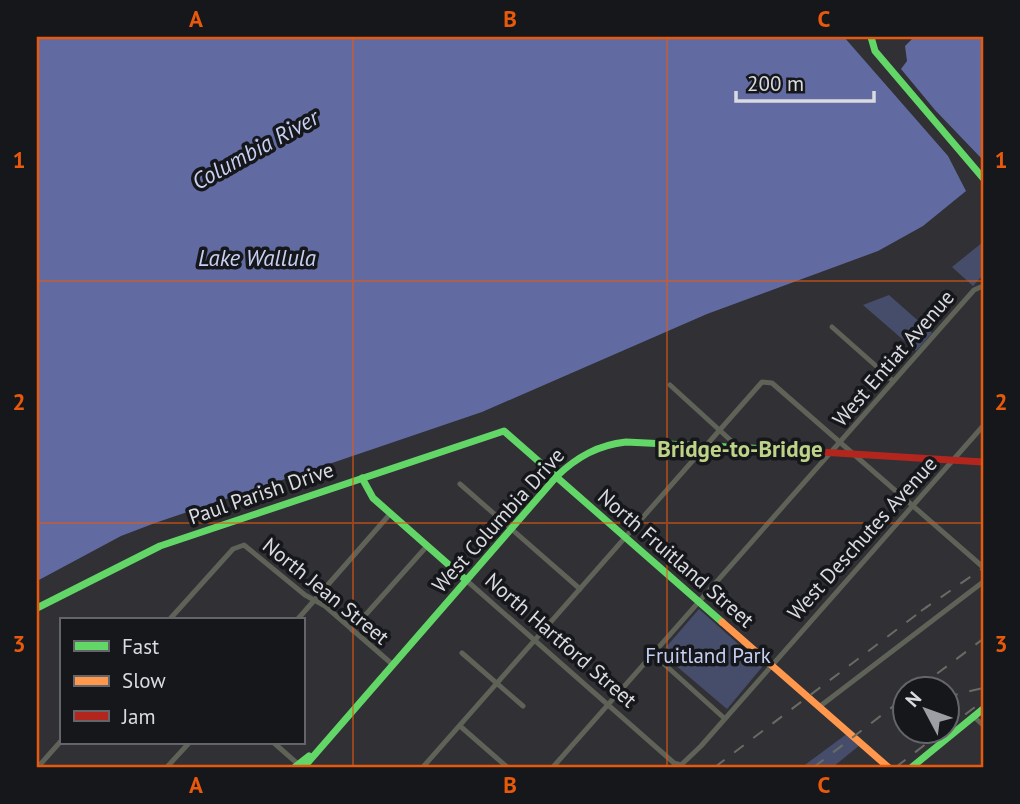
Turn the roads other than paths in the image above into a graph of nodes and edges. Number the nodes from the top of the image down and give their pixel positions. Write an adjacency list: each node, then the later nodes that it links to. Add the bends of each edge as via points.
1 (871, 37): 2 (street, via 875,51)
2 (983, 178)
3 (982, 286): 5 (street, West Entiat Avenue)
4 (832, 327): 5 (street)
5 (893, 381): 10 (street, West Entiat Avenue)
6 (670, 385): 8 (street)
7 (983, 426): 15 (street, West Deschutes Avenue)
8 (720, 430): 10 (street, via 762,382 772,383); 11 (street); 12 (street)
9 (504, 431): 17 (street, North Fruitland Street); 18 (street, Paul Parish Drive)
10 (841, 442): 13 (street, West Entiat Avenue); 14 (street)
11 (707, 445): 12 (street, West Columbia Drive); 17 (street, West Columbia Drive, via 638,440 611,443 585,453); 23 (street)
12 (738, 447): 13 (street, West Columbia Drive)
13 (830, 452): 14 (street, West Columbia Drive); 30 (street, West Entiat Avenue)
14 (855, 454): 15 (street, West Columbia Drive); 20 (street)
15 (953, 460): 16 (street, West Columbia Drive); 20 (street, West Deschutes Avenue)
16 (983, 462)
17 (557, 476): 22 (street, West Columbia Drive); 23 (street, North Fruitland Street)
18 (362, 478): 21 (street, North Hartford Street, via 371,496); 31 (street, Paul Parish Drive, via 145,552)
19 (460, 484): 22 (street)
20 (912, 505): 25 (street); 39 (street, West Deschutes Avenue)
21 (390, 514): 24 (street, North Hartford Street); 29 (street)
22 (511, 529): 26 (street, West Columbia Drive); 28 (street)
23 (626, 537): 28 (street); 30 (street, North Fruitland Street)
24 (427, 546): 26 (street, North Hartford Street); 34 (street)
25 (983, 567)
26 (466, 580): 35 (street, North Hartford Street); 38 (street, West Columbia Drive)
27 (983, 582): 43 (street)
28 (580, 589): 35 (street)
29 (314, 600): 32 (street, North Jean Street, via 250,548 240,545); 33 (street); 34 (street, North Jean Street)
30 (699, 601): 37 (street, West Entiat Avenue); 39 (street, North Fruitland Street)
31 (37, 608)
32 (171, 618)
33 (299, 618)
34 (352, 630): 38 (street, North Jean Street)
35 (534, 640): 40 (street); 41 (street, North Hartford Street)
36 (462, 653): 40 (street)
37 (653, 654): 41 (street, West Entiat Avenue); 46 (street)
38 (391, 664): 55 (street, West Columbia Drive)
39 (771, 665): 43 (street, North Fruitland Street); 46 (street, West Deschutes Avenue)
40 (497, 684): 42 (street); 48 (street)
41 (608, 705): 52 (street, North Hartford Street); 58 (street, West Entiat Avenue)
42 (523, 706)
43 (819, 707): 59 (street, North Fruitland Street)
44 (983, 709): 45 (street)
45 (973, 716): 47 (street); 60 (street)
46 (724, 718): 52 (street, West Deschutes Avenue)
47 (983, 725)
48 (460, 726): 56 (street); 57 (street)
49 (60, 742): 53 (street)
50 (188, 744): 54 (street)
51 (275, 744): 55 (street)
52 (681, 765)
53 (38, 767)
54 (167, 767)
55 (300, 767)
56 (423, 767)
57 (507, 767)
58 (554, 767)
59 (888, 767)
60 (912, 767)

